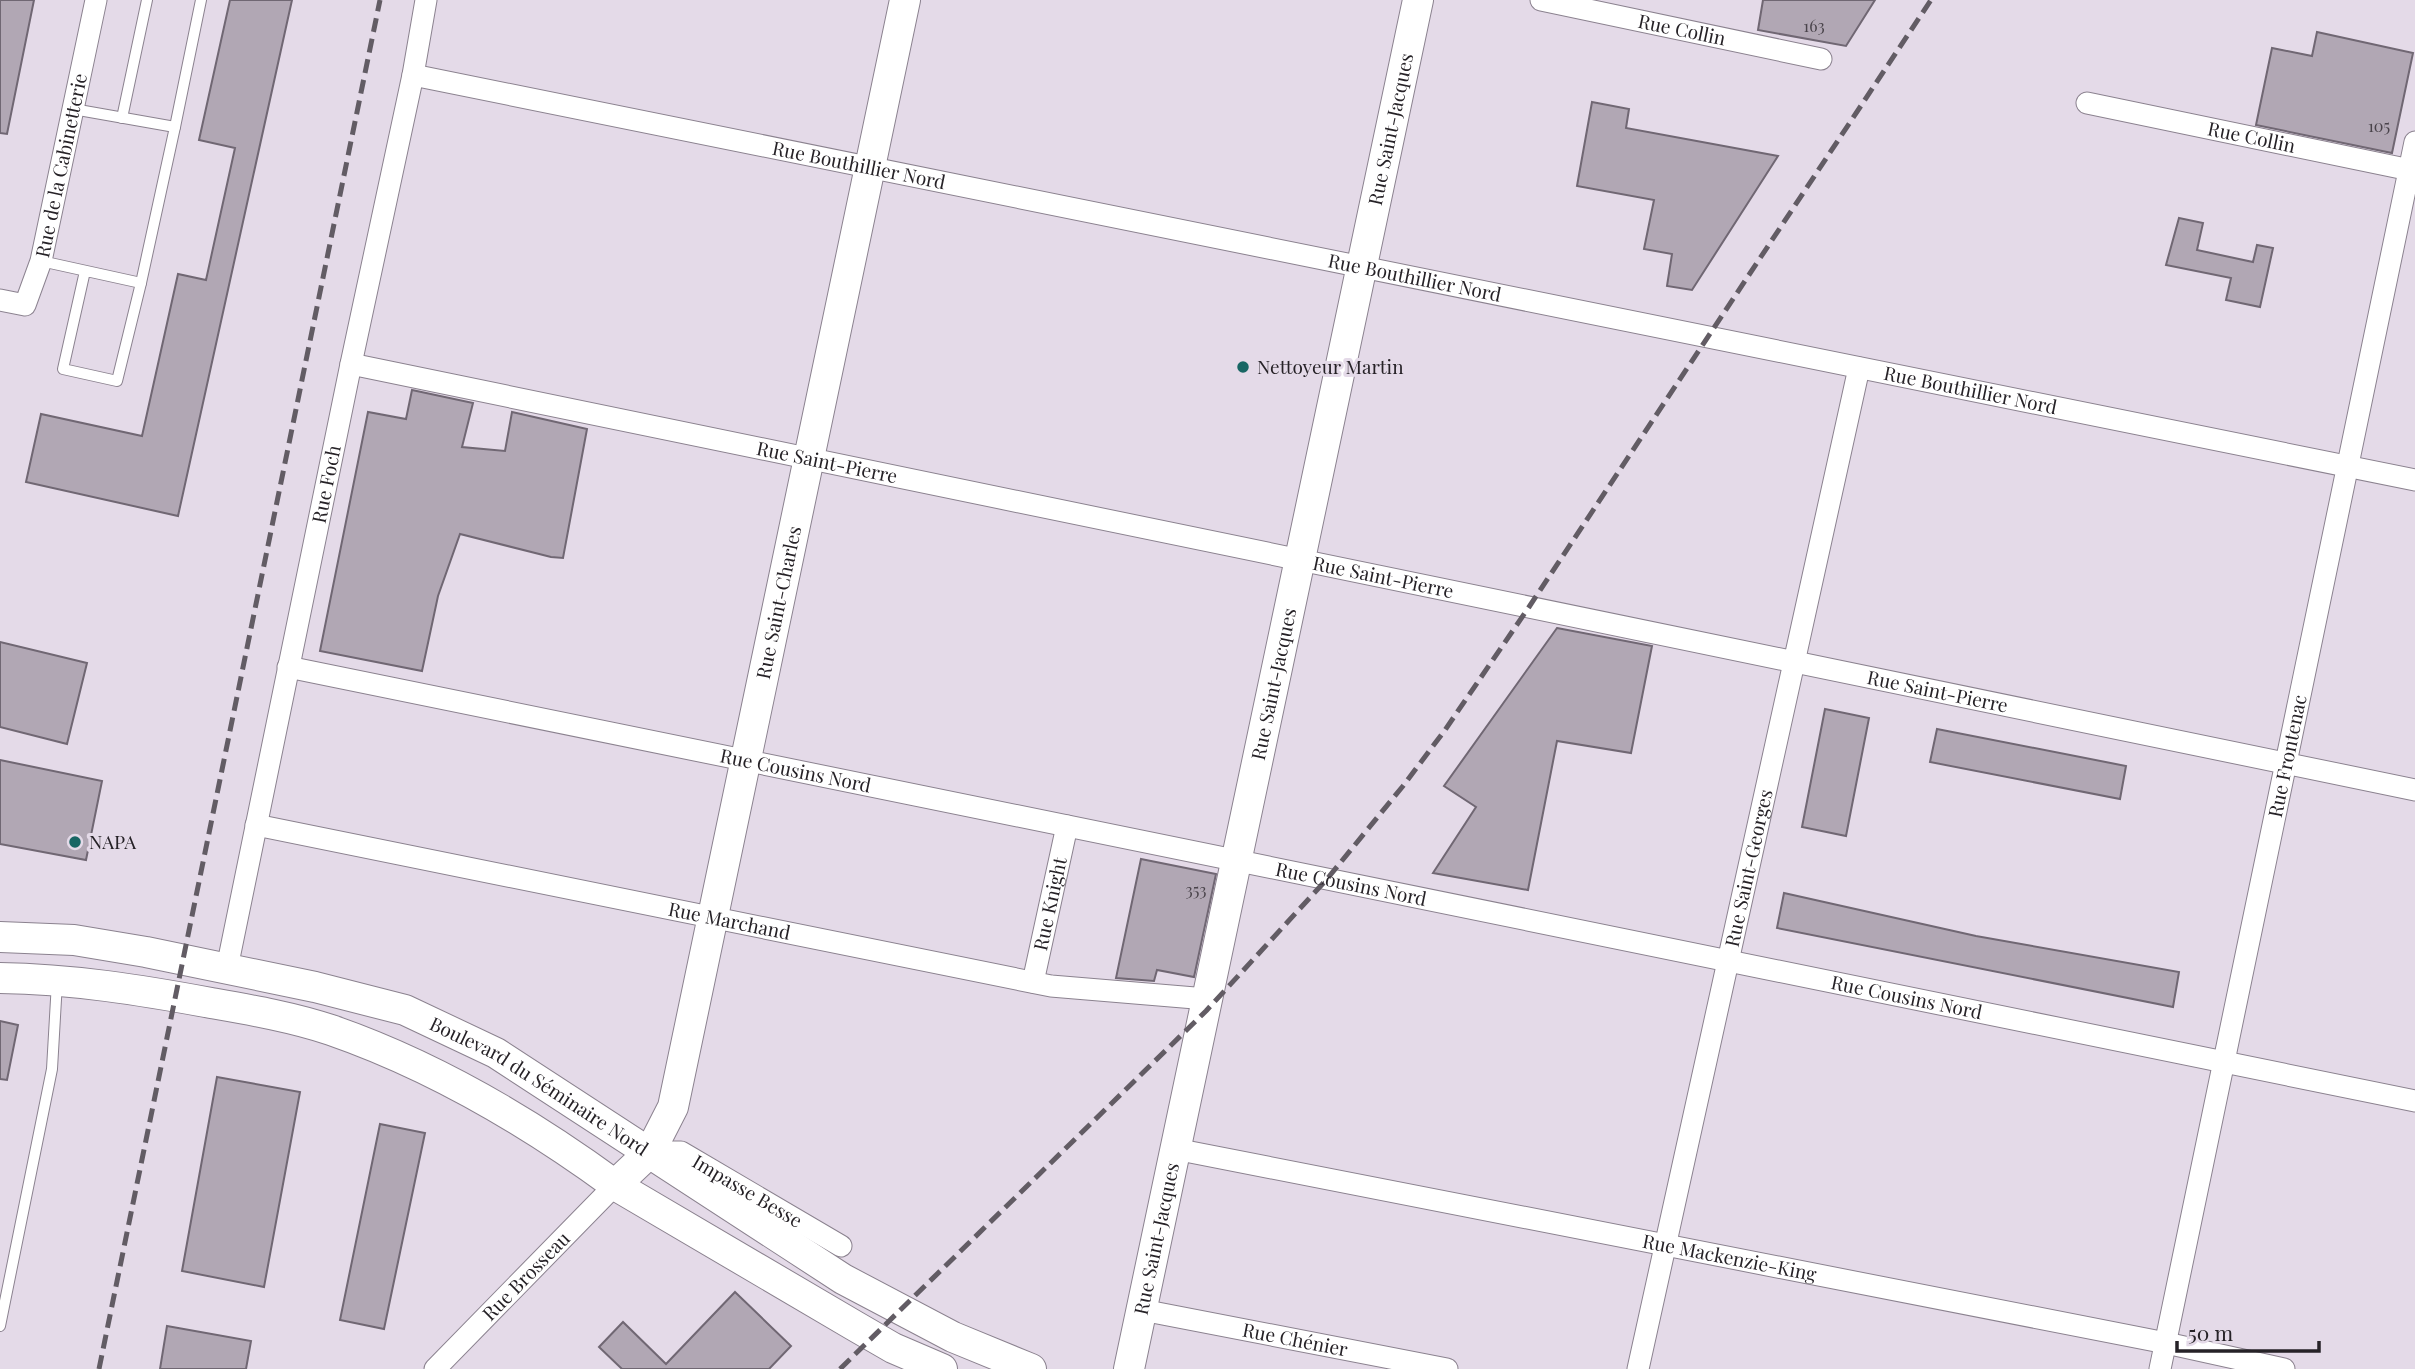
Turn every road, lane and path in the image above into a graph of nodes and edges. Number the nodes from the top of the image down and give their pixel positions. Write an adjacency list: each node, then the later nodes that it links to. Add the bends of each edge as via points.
1 (96, 0): 11 (street, Rue de la Cabinetterie)
2 (147, 0): 12 (lane)
3 (201, 0): 13 (lane)
4 (426, 0): 9 (street, Rue Foch)
5 (905, 0): 15 (street, Rue Saint-Charles)
6 (1418, 0): 18 (street, Rue Saint-Jacques)
7 (1541, 0): 8 (street, Rue Collin)
8 (1821, 59)
9 (413, 75): 15 (street, Rue Bouthillier Nord); 22 (street, Rue Foch)
10 (2087, 103): 16 (street, Rue Collin)
11 (73, 109): 12 (lane); 17 (street, Rue de la Cabinetterie)
12 (122, 118): 13 (lane)
13 (175, 127): 20 (lane)
14 (2415, 142): 16 (street, Rue Frontenac)
15 (870, 167): 18 (street, Rue Bouthillier Nord); 24 (street, Rue Saint-Charles)
16 (2412, 170): 25 (street, Rue Frontenac)
17 (41, 261): 19 (lane); 21 (street, Rue de la Cabinetterie, via 25,305)
18 (1362, 267): 23 (street, Rue Bouthillier Nord); 27 (street, Rue Saint-Jacques)
19 (85, 271): 20 (lane); 20 (lane, via 63,369 117,381)
20 (141, 283)
21 (0, 300)
22 (351, 364): 24 (street, Rue Saint-Pierre); 29 (street, Rue Foch)
23 (1859, 368): 25 (street, Rue Bouthillier Nord); 28 (street, Rue Saint-Georges)
24 (808, 459): 27 (street, Rue Saint-Pierre); 30 (street, Rue Saint-Charles)
25 (2348, 466): 26 (street, Rue Bouthillier Nord); 31 (street, Rue Frontenac)
26 (2415, 480)
27 (1300, 560): 28 (street, Rue Saint-Pierre); 35 (street, Rue Saint-Jacques)
28 (1794, 662): 31 (street, Rue Saint-Pierre); 38 (street, Rue Saint-Georges)
29 (288, 667): 30 (street, Rue Cousins Nord); 33 (street, Rue Foch)
30 (746, 760): 34 (street, Rue Cousins Nord); 36 (street, Rue Saint-Charles)
31 (2286, 764): 32 (street, Rue Saint-Pierre); 44 (street, Rue Frontenac)
32 (2415, 790)
33 (256, 825): 36 (street, Rue Marchand); 39 (street, Rue Foch)
34 (1068, 826): 35 (street, Rue Cousins Nord); 42 (street, Rue Knight)
35 (1237, 860): 38 (street, Rue Cousins Nord); 43 (street, Rue Saint-Jacques)
36 (712, 918): 42 (street, Rue Marchand); 49 (street, Rue Saint-Charles, via 673,1107)
37 (0, 937): 39 (street, Boulevard du Séminaire Nord, via 74,940)
38 (1728, 961): 44 (street, Rue Cousins Nord); 51 (street, Rue Saint-Georges)
39 (227, 968): 45 (street, Boulevard du Séminaire Nord, via 405,1010 496,1053)
40 (0, 978): 41 (street)
41 (57, 979): 46 (street, via 177,996 329,1029); 54 (lane, via 51,1069)
42 (1033, 982): 43 (street, Rue Marchand)
43 (1207, 999): 48 (street, Rue Saint-Jacques)
44 (2224, 1062): 47 (street, Rue Cousins Nord); 55 (street, Rue Frontenac)
45 (552, 1088): 46 (street, via 540,1103 525,1111); 49 (street, Boulevard du Séminaire Nord)
46 (470, 1093): 50 (street)
47 (2415, 1101)
48 (1175, 1149): 51 (street, Rue Mackenzie-King); 53 (street, Rue Saint-Jacques)
49 (650, 1152): 50 (street, Rue Saint-Charles); 52 (street, Impasse Besse, via 681,1152); 58 (street, Boulevard du Séminaire Nord, via 843,1279 953,1337)
50 (615, 1185): 56 (street, Rue Brosseau); 57 (street, via 893,1348)
51 (1665, 1245): 55 (street, Rue Mackenzie-King); 61 (street, Rue Saint-Georges)
52 (841, 1246)
53 (1142, 1310): 59 (street, Rue Saint-Jacques); 60 (street, Rue Chénier)
54 (0, 1326)
55 (2166, 1343): 62 (street, Rue Frontenac); 63 (street, Rue Mackenzie-King)
56 (435, 1369)
57 (942, 1369)
58 (1031, 1369)
59 (1129, 1369)
60 (1447, 1369)
61 (1638, 1369)
62 (2160, 1369)
63 (2284, 1369)

